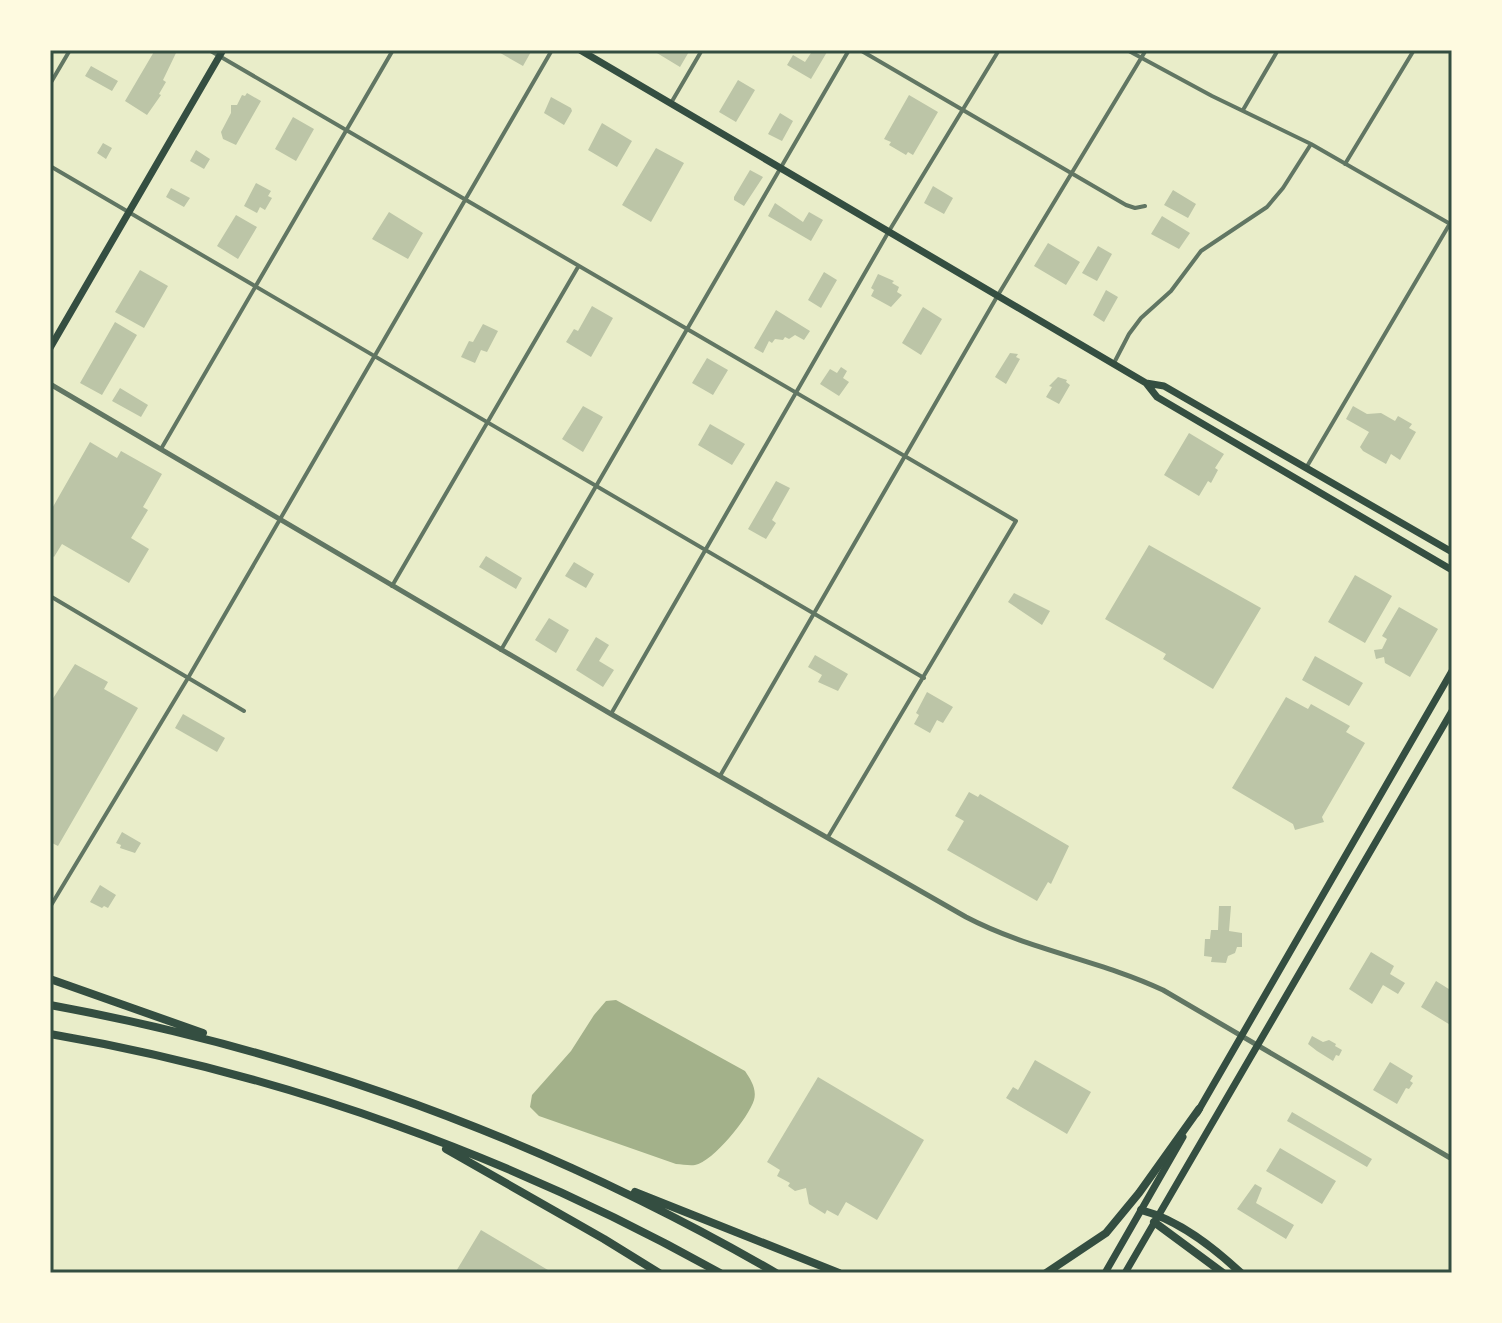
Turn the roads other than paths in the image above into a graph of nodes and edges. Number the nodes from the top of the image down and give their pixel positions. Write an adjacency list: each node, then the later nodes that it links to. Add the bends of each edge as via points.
1 (70, 50): 16 (street)
2 (209, 50): 14 (street)
3 (393, 50): 20 (street)
4 (552, 50): 26 (street)
5 (580, 50): 17 (main road)
6 (702, 50): 17 (street)
7 (849, 50): 24 (street)
8 (860, 50): 18 (street)
9 (999, 50): 18 (street)
10 (1127, 50): 15 (street)
11 (1146, 50): 15 (street)
12 (1278, 50): 19 (street)
13 (1414, 50): 22 (street)
14 (222, 53): 20 (street); 28 (main road)
15 (1141, 58): 19 (street); 25 (street)
16 (50, 84)
17 (671, 103): 24 (main road)
18 (963, 110): 25 (street); 30 (street)
19 (1243, 110): 21 (street)
20 (346, 130): 26 (street); 32 (street)
21 (1311, 144): 22 (street); 37 (street, via 1267,207 1201,251 1171,291 1141,318)
22 (1345, 164): 29 (street)
23 (50, 166): 28 (street)
24 (781, 168): 30 (main road); 34 (street)
25 (1072, 174): 27 (street, via 1126,205); 33 (street)
26 (466, 200): 31 (street); 36 (street)
27 (1145, 206)
28 (129, 212): 32 (street); 35 (main road)
29 (1451, 223): 44 (street)
30 (889, 231): 33 (main road); 40 (street)
31 (579, 266): 34 (street); 41 (street)
32 (255, 288): 36 (street); 42 (street)
33 (998, 295): 37 (main road); 43 (street)
34 (688, 330): 40 (street); 45 (street)
35 (50, 348)
36 (375, 357): 41 (street); 46 (street)
37 (1114, 363): 38 (main road)
38 (1146, 383): 44 (main road, via 1164,386); 49 (main road, via 1167,404)
39 (50, 384): 42 (street)
40 (797, 393): 43 (street); 47 (street)
41 (487, 423): 45 (street); 50 (street)
42 (160, 451): 46 (street)
43 (906, 457): 52 (street); 56 (street, via 1016,521)
44 (1306, 468): 48 (main road)
45 (596, 487): 47 (street); 53 (street)
46 (280, 521): 50 (street); 55 (street)
47 (706, 551): 52 (street); 59 (street)
48 (1452, 552)
49 (1452, 570)
50 (392, 586): 53 (street)
51 (50, 596): 55 (street)
52 (815, 615): 56 (street); 60 (street)
53 (501, 650): 59 (street)
54 (1452, 671): 66 (main road)
55 (188, 678): 57 (street); 62 (street)
56 (924, 678): 61 (street)
57 (244, 711)
58 (1452, 711): 67 (main road)
59 (611, 714): 60 (street)
60 (719, 776): 61 (street)
61 (827, 839): 66 (street, via 1001,935 1136,978)
62 (50, 907)
63 (50, 979): 68 (highway)
64 (50, 1005): 68 (highway)
65 (50, 1034): 70 (highway, via 213,1069)
66 (1241, 1036): 67 (street); 69 (main road)
67 (1258, 1046): 71 (street); 74 (main road)
68 (248, 1050): 72 (highway, via 411,1102)
69 (1199, 1109): 73 (main road); 79 (highway, via 1106,1233)
70 (420, 1135): 75 (highway); 76 (highway, via 593,1207)
71 (1452, 1159)
72 (569, 1166): 77 (highway); 78 (highway)
73 (1141, 1210): 74 (highway); 80 (main road)
74 (1156, 1218): 81 (main road); 82 (highway); 83 (highway, via 1219,1253)
75 (659, 1273)
76 (720, 1273)
77 (776, 1273)
78 (839, 1273)
79 (1046, 1273)
80 (1105, 1273)
81 (1125, 1273)
82 (1223, 1273)
83 (1241, 1273)

